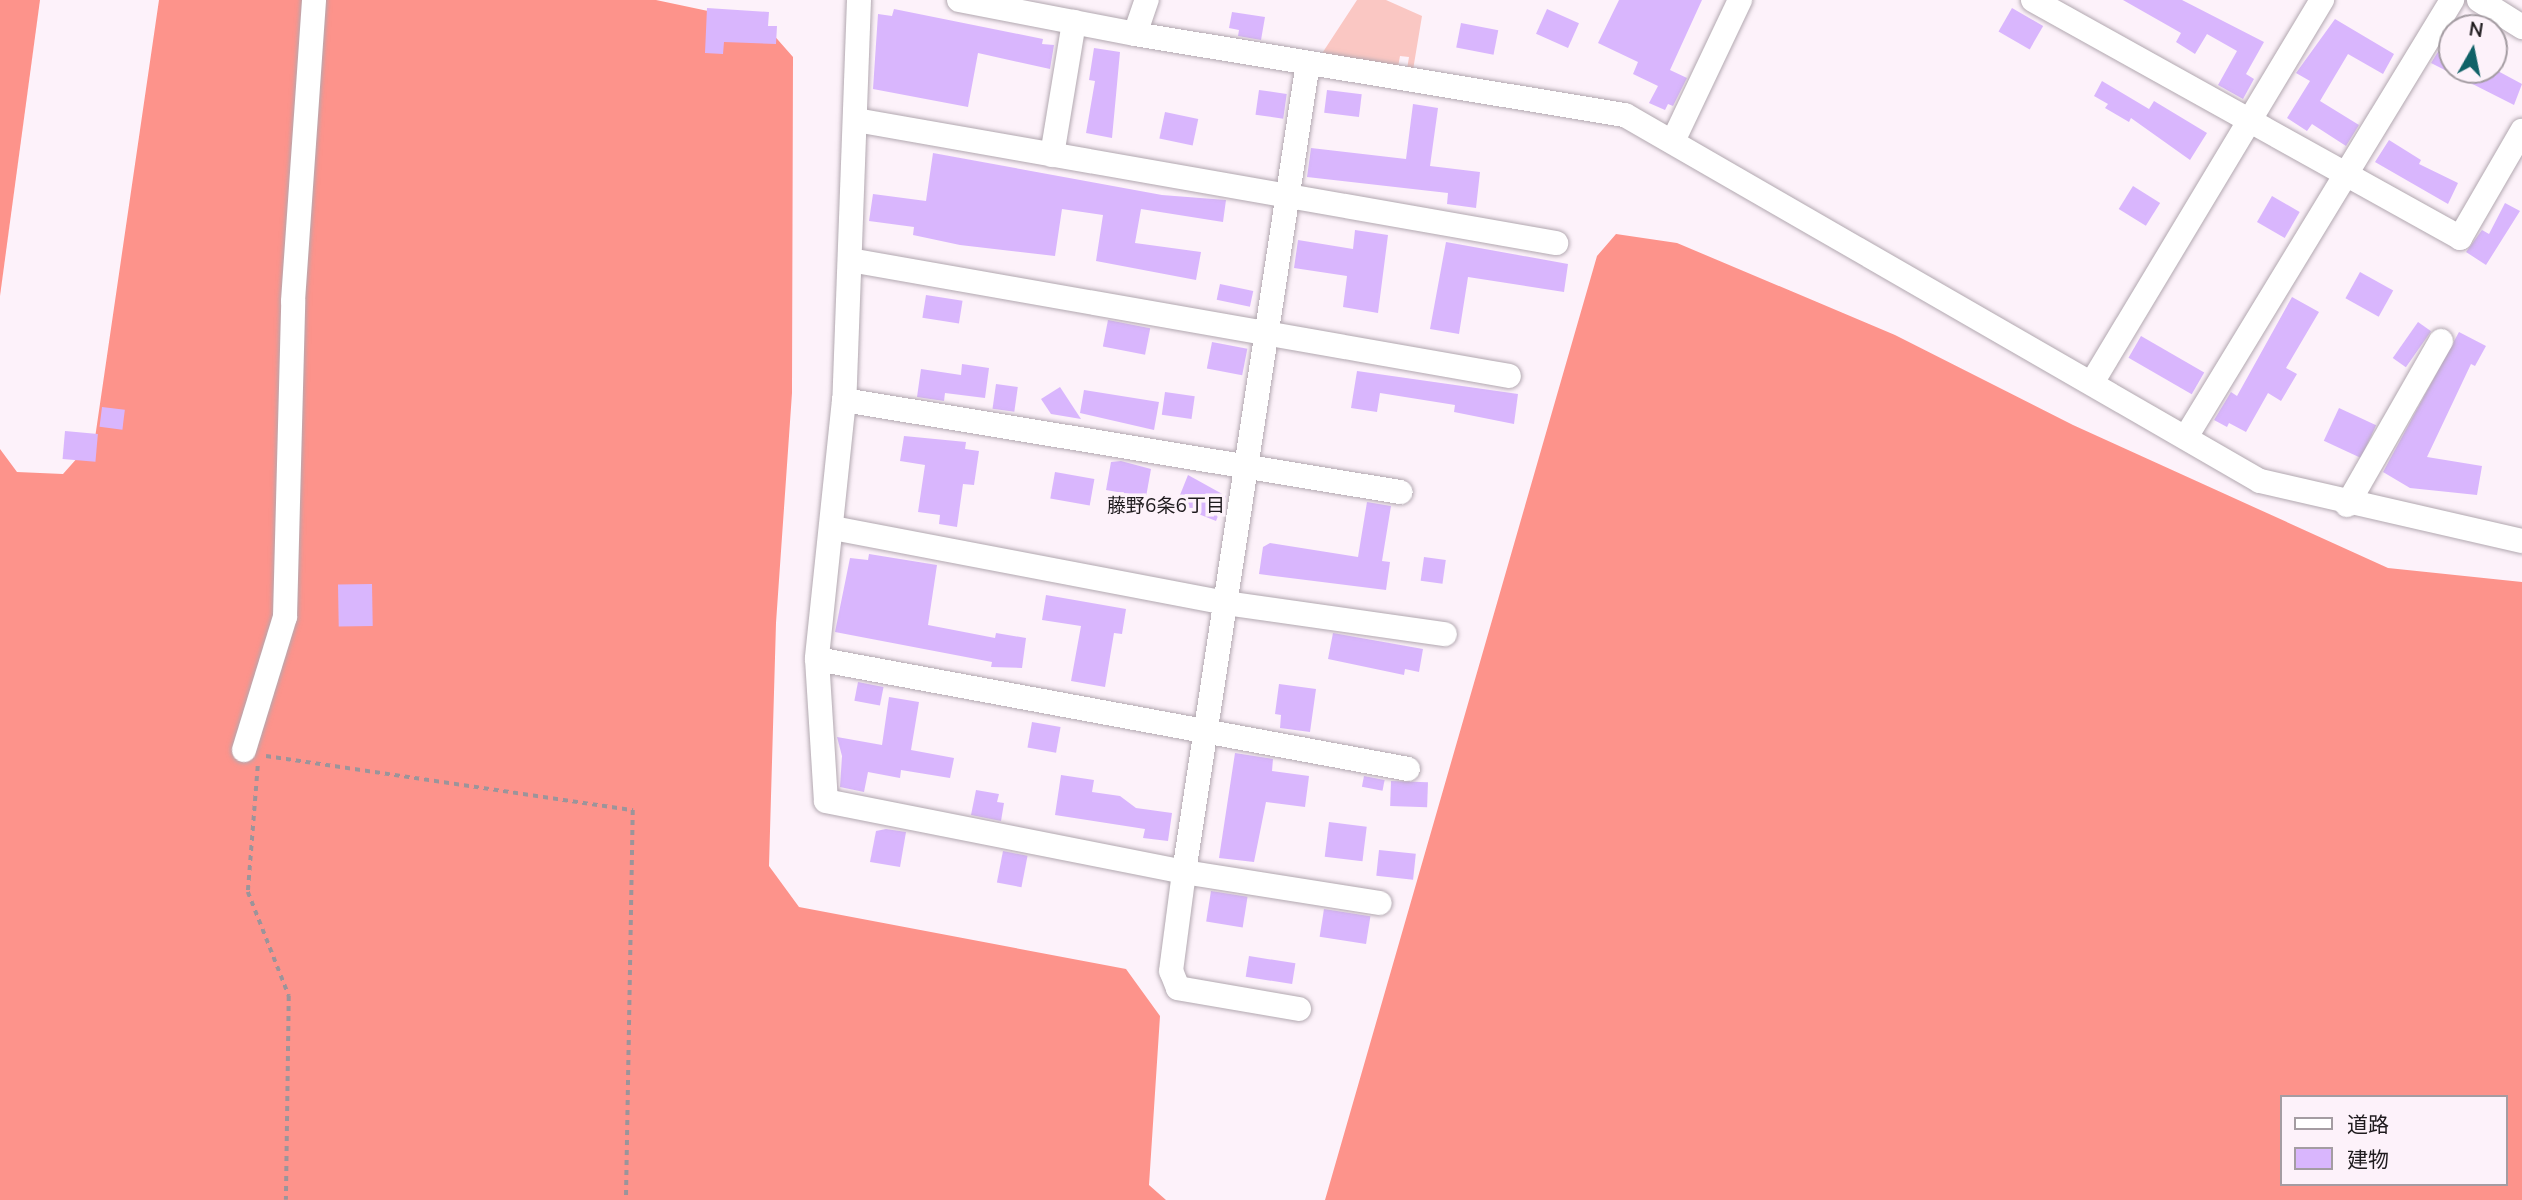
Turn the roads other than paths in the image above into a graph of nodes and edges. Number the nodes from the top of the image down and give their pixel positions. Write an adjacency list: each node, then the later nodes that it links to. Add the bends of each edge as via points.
1 (314, 0): 38 (street, via 293,301 285,617)
2 (859, 0): 15 (street)
3 (959, 0): 10 (street)
4 (1147, 0): 12 (street)
5 (1740, 0): 17 (street)
6 (2033, 0): 14 (street)
7 (2322, 0): 14 (street)
8 (2452, 0): 19 (street)
9 (2479, 0): 11 (street)
10 (1074, 22): 12 (street); 18 (street)
11 (2522, 27)
12 (1135, 33): 13 (street)
13 (1308, 63): 17 (street, via 1625,115); 20 (street)
14 (2249, 119): 19 (street); 26 (street)
15 (856, 120): 18 (street); 22 (street)
16 (2522, 131): 19 (street, via 2460,237)
17 (1674, 139): 26 (street)
18 (1052, 155): 20 (street)
19 (2347, 174): 28 (street)
20 (1288, 198): 21 (street); 23 (street)
21 (1556, 243)
22 (850, 260): 23 (street); 27 (street)
23 (1267, 334): 25 (street); 29 (street)
24 (2441, 341): 31 (street)
25 (1509, 376)
26 (2093, 381): 28 (street)
27 (844, 400): 29 (street); 32 (street)
28 (2186, 437): 31 (street, via 2260,481)
29 (1247, 469): 30 (street); 34 (street)
30 (1400, 492)
31 (2347, 505): 33 (street)
32 (833, 528): 34 (street); 36 (street)
33 (2522, 541)
34 (1226, 603): 35 (street); 37 (street)
35 (1446, 634)
36 (817, 659): 37 (street); 40 (street, via 826,801)
37 (1206, 734): 39 (street); 40 (street)
38 (251, 753)
39 (1408, 769)
40 (1184, 872): 41 (street); 42 (street, via 1171,971 1178,988)
41 (1380, 903)
42 (1299, 1009)

